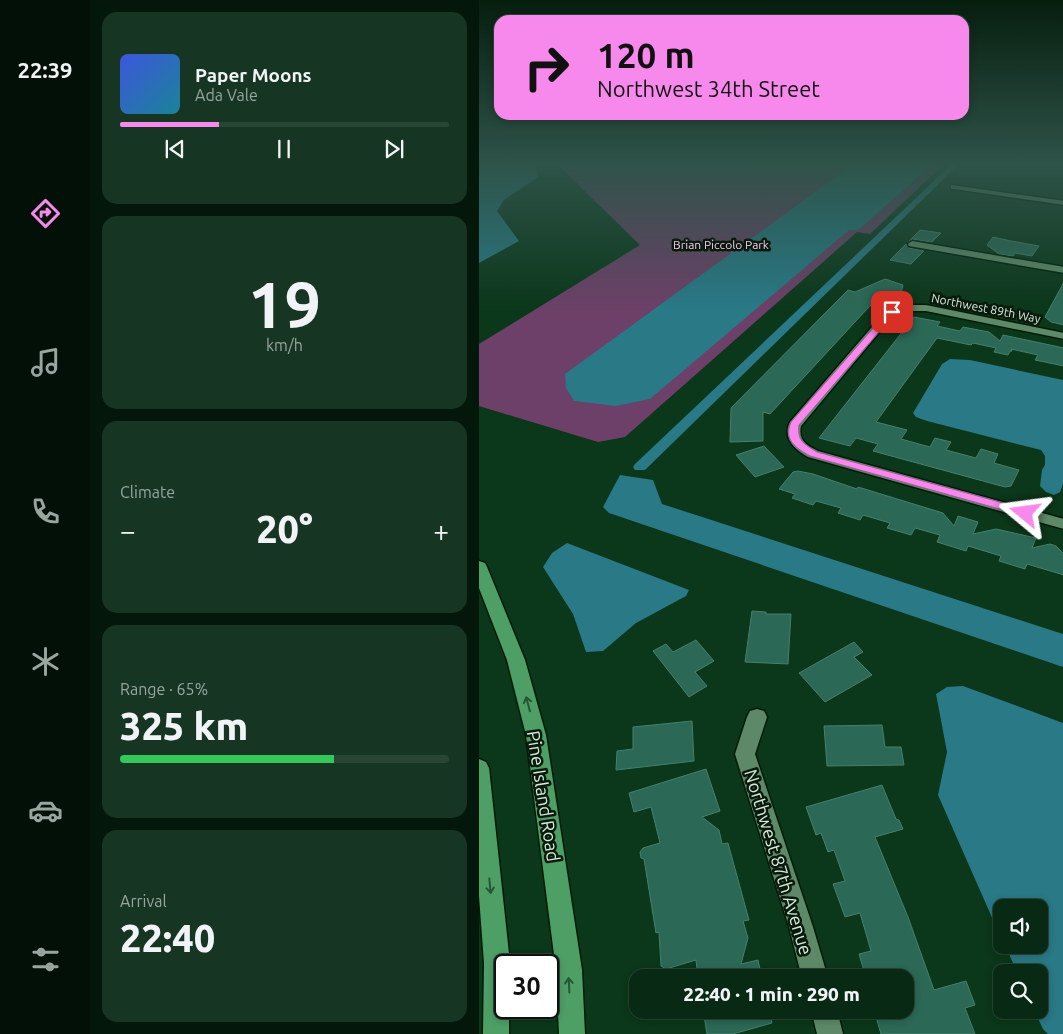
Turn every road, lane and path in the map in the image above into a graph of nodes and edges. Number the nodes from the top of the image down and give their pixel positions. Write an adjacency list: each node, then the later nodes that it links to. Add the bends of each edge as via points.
1 (911, 244): 2 (street)
2 (1063, 270)
3 (1063, 336): 4 (street, Northwest 89th Way, via 926,308 903,308 888,315 795,424 793,435 799,445 813,454)
4 (1063, 524)
5 (479, 567): 11 (main road, Pine Island Road, one-way to 5, via 569,970 536,735 516,660)
6 (757, 717): 8 (street, Northwest 87th Avenue, via 745,754)
7 (479, 768): 10 (main road, one-way to 10, via 497,964)
8 (813, 969)
9 (826, 1019): 12 (street)
10 (496, 1034)
11 (572, 1034)
12 (830, 1034)

